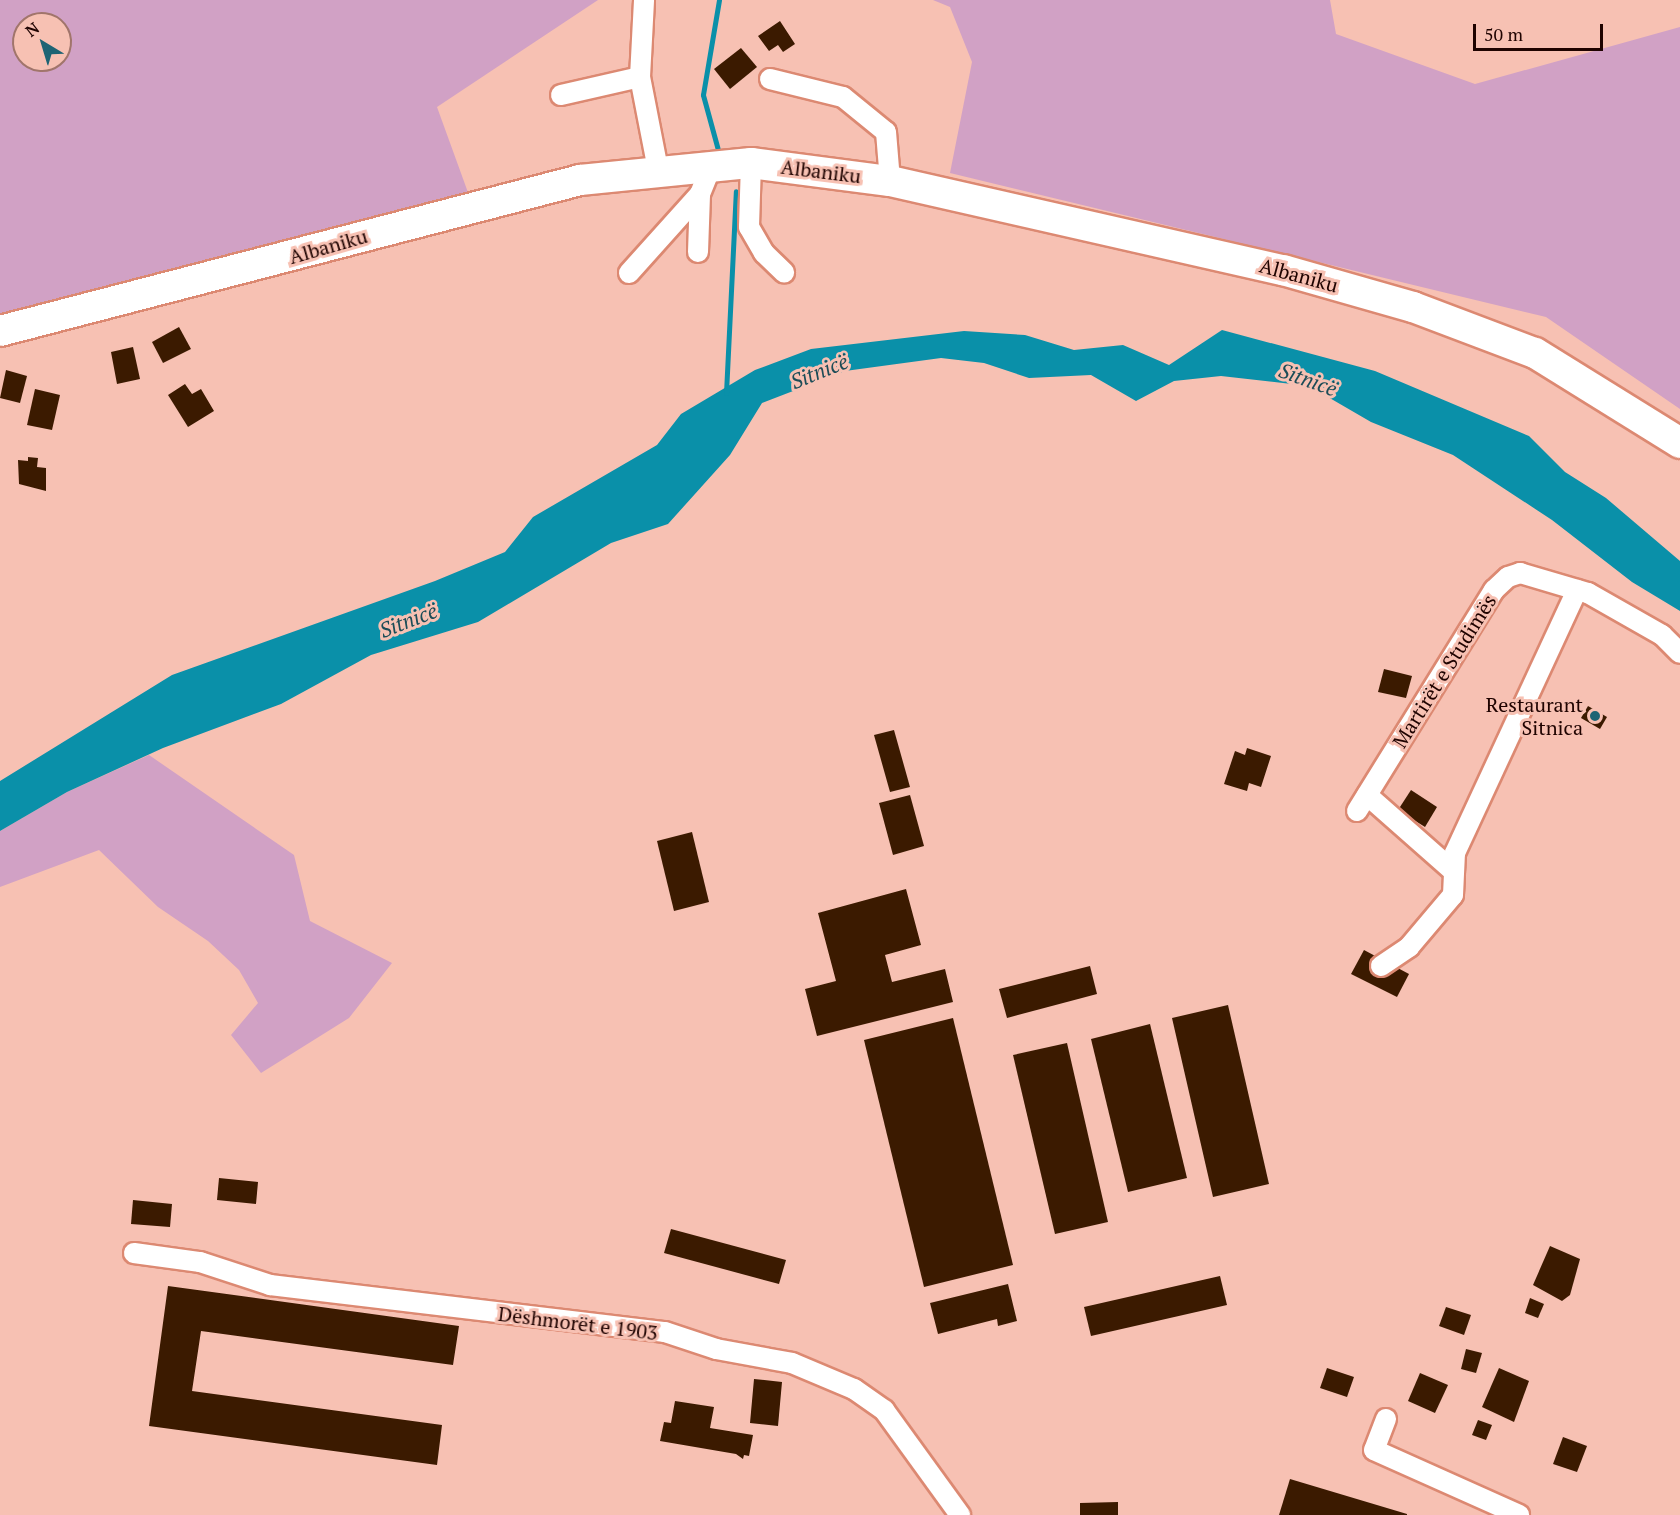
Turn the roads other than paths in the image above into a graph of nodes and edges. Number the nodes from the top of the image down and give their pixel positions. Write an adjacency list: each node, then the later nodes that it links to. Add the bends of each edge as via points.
1 (644, 0): 2 (street)
2 (640, 77): 4 (street); 7 (street)
3 (770, 79): 8 (street, Albaniku, via 843,98 886,132)
4 (561, 95)
5 (751, 163): 6 (main road, Albaniku); 8 (main road, Albaniku); 11 (street, Albaniku, via 749,227 764,253)
6 (712, 165): 7 (main road, Albaniku); 9 (street)
7 (658, 170): 13 (main road, Albaniku, via 545,188)
8 (890, 181): 14 (main road, Albaniku, via 1283,270 1413,307 1535,353)
9 (700, 194): 10 (street); 12 (street)
10 (698, 252)
11 (784, 272)
12 (629, 273)
13 (0, 331)
14 (1680, 442)
15 (1577, 590): 16 (street, Martirët e Studimës, via 1662,635); 17 (street, via 1511,726); 17 (street, Martirët e Studimës, via 1520,573 1508,577 1494,590 1362,803)
16 (1680, 653)
17 (1452, 870): 18 (street, via 1452,895 1437,917 1409,947)
18 (1381, 966)
19 (134, 1253): 21 (street, Dëshmorët e 1903, via 200,1262 270,1285 665,1332 716,1349 792,1363 854,1389 884,1410)
20 (1386, 1419): 22 (street, via 1374,1450)
21 (960, 1515)
22 (1519, 1515)

